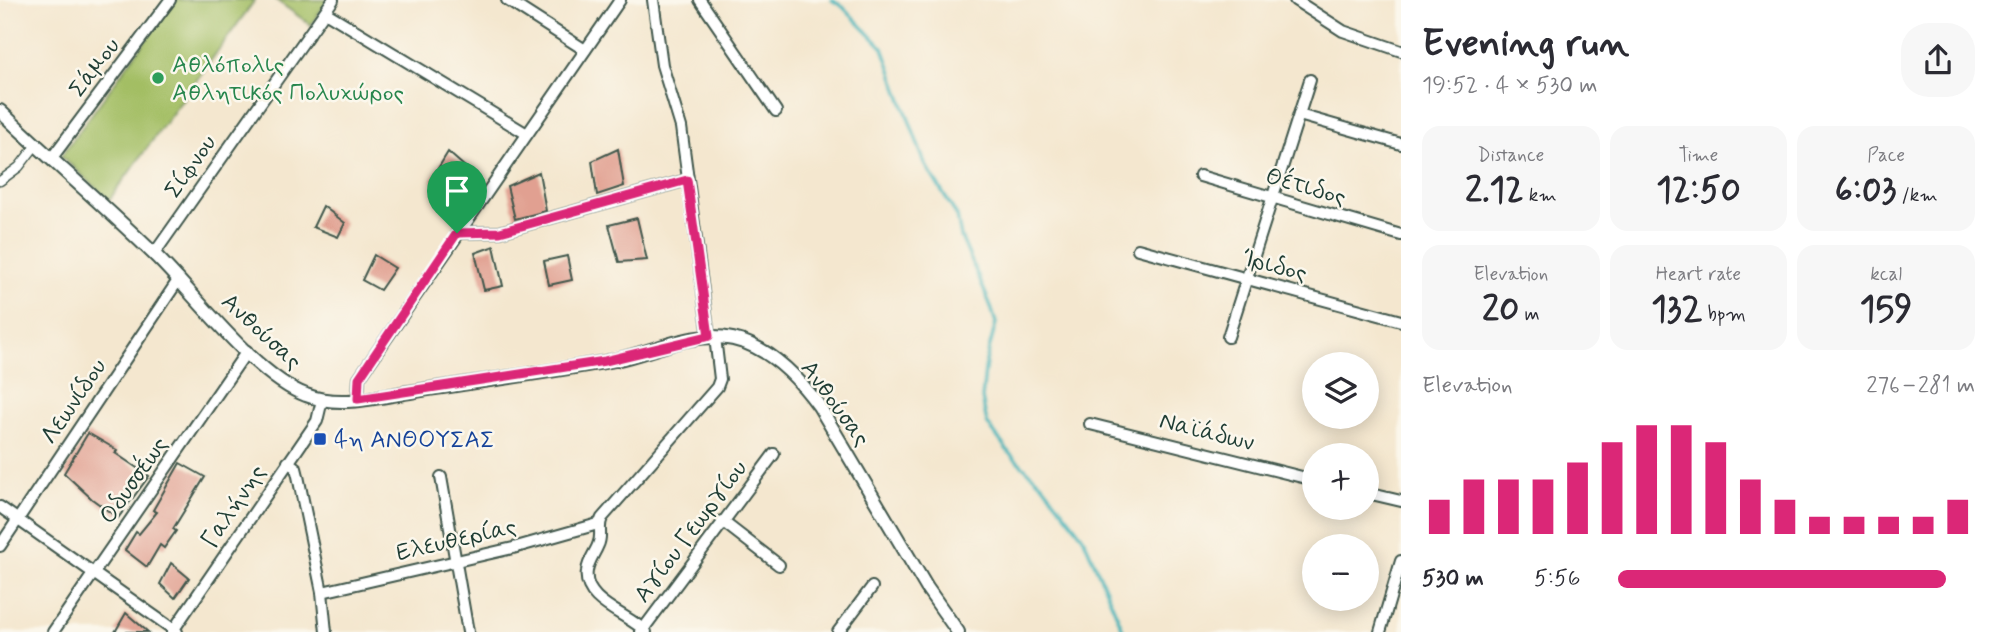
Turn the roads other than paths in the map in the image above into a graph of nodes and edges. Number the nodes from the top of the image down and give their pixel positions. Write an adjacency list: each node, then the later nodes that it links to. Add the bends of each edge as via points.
1 (170, 0): 18 (street, Σάμου)
2 (334, 0): 8 (street, Σίφνου)
3 (507, 0): 10 (street)
4 (620, 0): 10 (street)
5 (653, 0): 20 (street)
6 (700, 0): 13 (street)
7 (1295, 0): 9 (street, via 1343,31)
8 (325, 12): 15 (street); 26 (street, Σίφνου)
9 (1400, 49)
10 (585, 50): 15 (street)
11 (1310, 80): 14 (street)
12 (0, 111): 17 (street, Ανθούσας)
13 (776, 111)
14 (1299, 115): 16 (street); 22 (street)
15 (527, 134): 23 (street)
16 (1401, 144)
17 (36, 145): 18 (street, Ανθούσας); 21 (street, via 19,167)
18 (51, 159): 26 (street, Ανθούσας)
19 (1200, 176): 22 (street, Θέτιδος)
20 (687, 180): 23 (street, via 500,232); 30 (street)
21 (0, 181)
22 (1272, 198): 24 (street, Θέτιδος); 28 (street)
23 (457, 233): 33 (street, via 359,378)
24 (1401, 235)
25 (1138, 249): 28 (street, Ίριδος)
26 (154, 254): 27 (street, Ανθούσας)
27 (180, 279): 32 (street, Ανθούσας); 43 (street, Λεωνίδου)
28 (1247, 279): 29 (street, Ίριδος); 31 (street)
29 (1401, 321)
30 (712, 337): 33 (street, Ανθούσας, via 605,361); 45 (street, via 718,387); 59 (street, Ανθούσας, via 735,339 763,351 809,393)
31 (1228, 337)
32 (247, 351): 34 (street, Ανθούσας, via 285,384); 50 (street, Οδυσσέως)
33 (358, 399): 34 (street, Ανθούσας)
34 (322, 400): 37 (street, Γαλήνης, via 317,421)
35 (1090, 424): 39 (street, Ναϊάδων)
36 (774, 454): 44 (street, Αγίου Γεωργίου)
37 (288, 462): 52 (street, via 296,468); 53 (street, Γαλήνης)
38 (441, 477): 47 (street)
39 (1302, 477)
40 (1379, 496): 41 (street)
41 (1401, 501)
42 (0, 508): 43 (street)
43 (18, 521): 46 (street, Λεωνίδου); 50 (street)
44 (722, 521): 49 (street); 54 (street, Αγίου Γεωργίου)
45 (598, 524): 47 (street, Ελευθερίας); 54 (street, via 600,540 587,580 597,597)
46 (0, 546)
47 (456, 560): 52 (street, Ελευθερίας); 57 (street)
48 (1401, 561): 60 (street)
49 (779, 565)
50 (93, 574): 53 (street); 55 (street, Οδυσσέως)
51 (872, 587): 58 (street)
52 (322, 592): 56 (street)
53 (174, 631)
54 (643, 631)
55 (53, 632)
56 (326, 632)
57 (468, 632)
58 (838, 632)
59 (958, 632)
60 (1380, 632)

